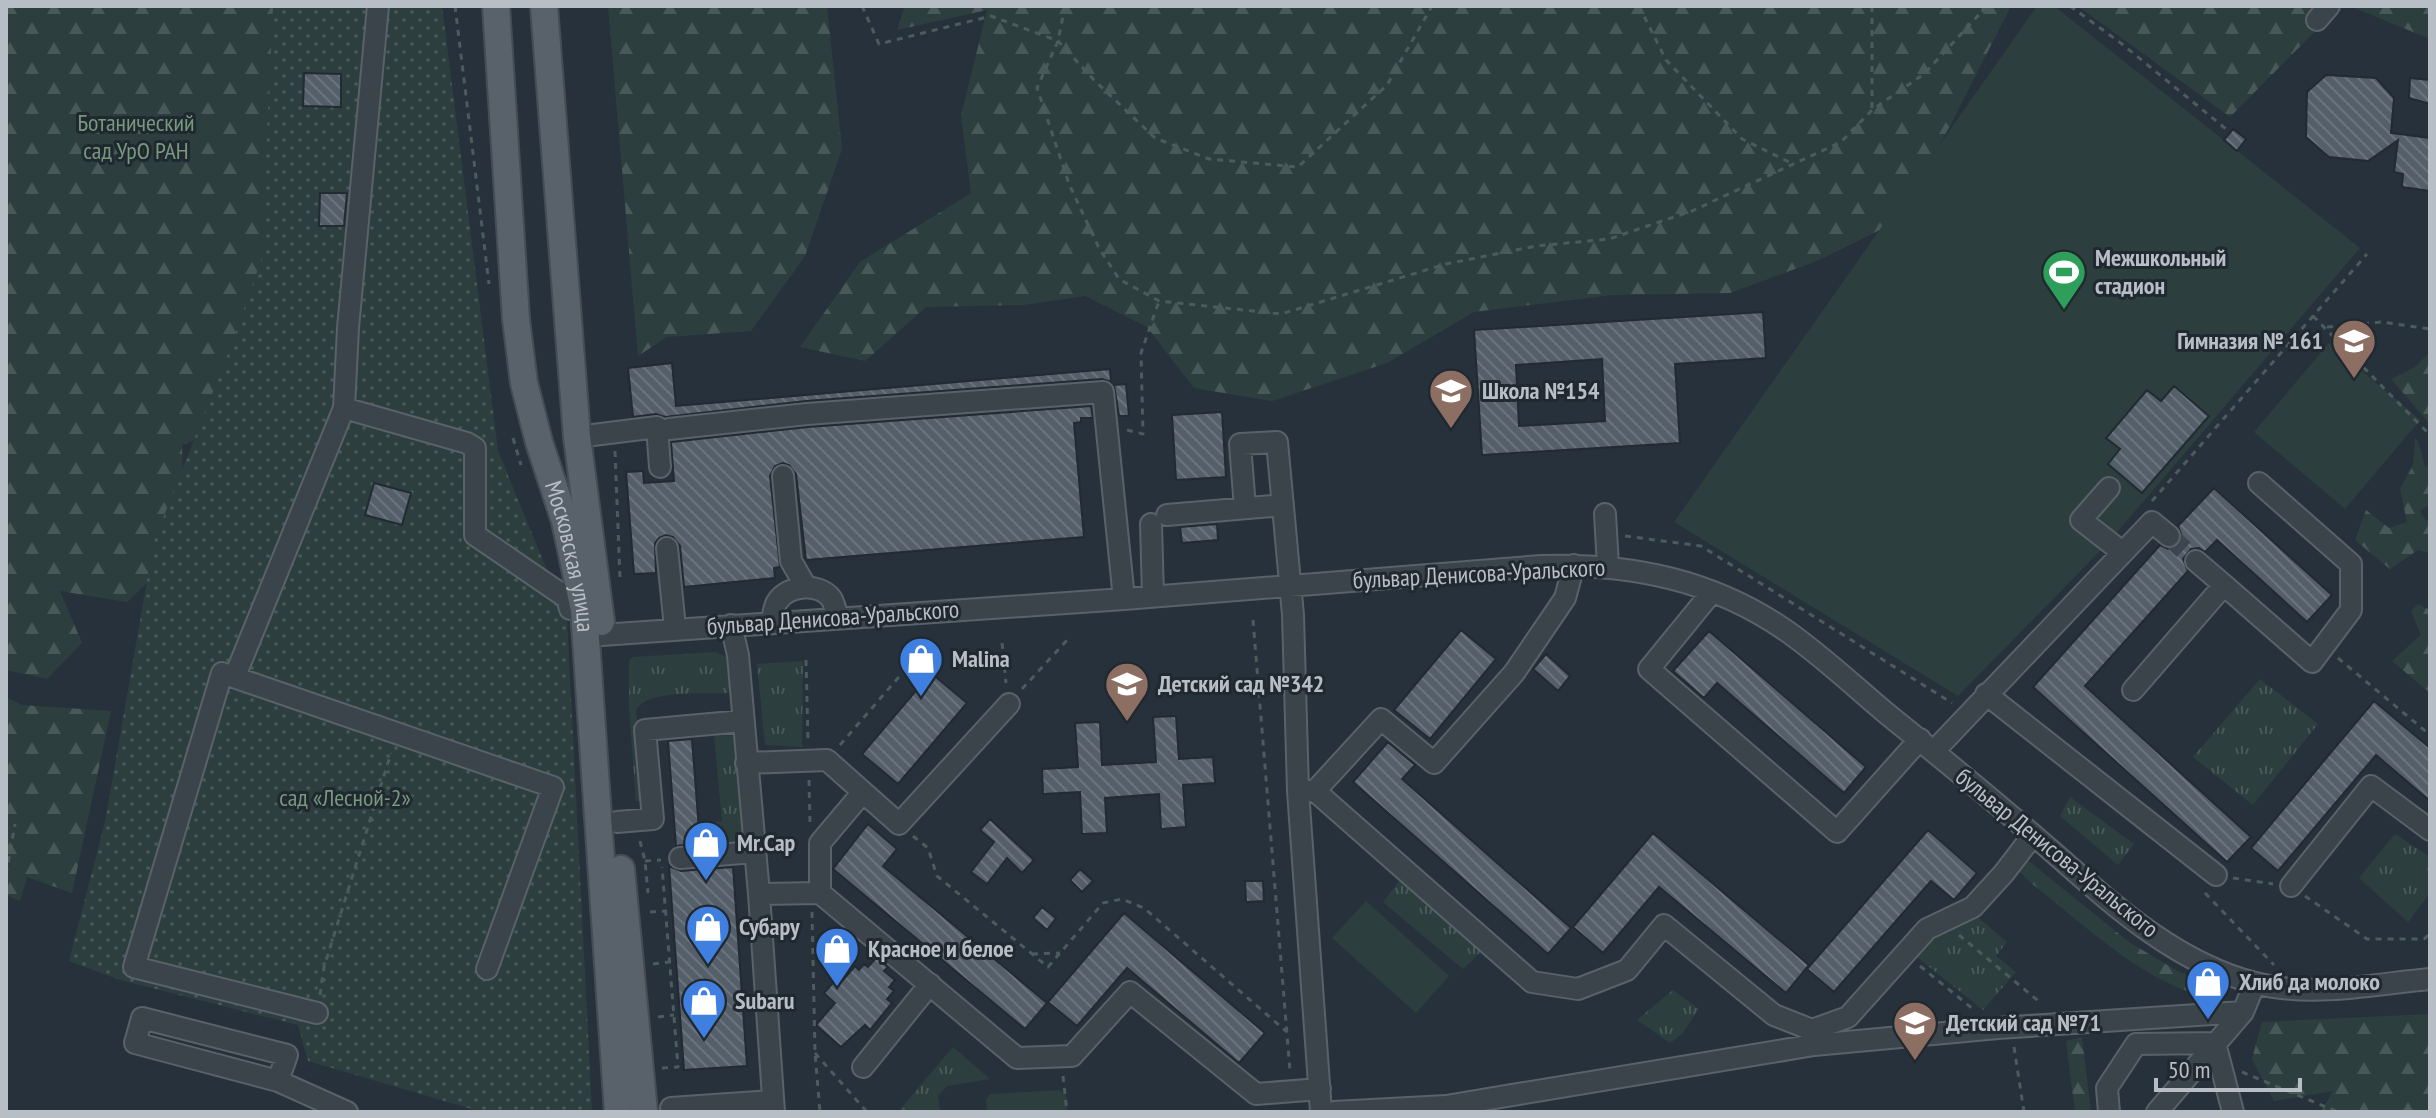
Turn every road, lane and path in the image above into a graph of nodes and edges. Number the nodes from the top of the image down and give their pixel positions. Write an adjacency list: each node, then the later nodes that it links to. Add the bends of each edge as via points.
1 (378, 6): 20 (street)
2 (496, 6): 47 (main road, Московская улица, via 524,383)
3 (544, 6): 25 (main road, Московская улица)
4 (862, 6): 11 (path, via 879,44 991,16)
5 (1065, 6): 11 (path)
6 (1432, 6): 11 (path, via 1387,85 1298,167 1209,159 1155,138)
7 (1639, 6): 14 (path, via 1666,60 1731,128)
8 (1872, 6): 12 (path)
9 (2070, 6): 13 (path)
10 (1986, 7): 12 (path, via 1924,74)
11 (1058, 41): 16 (path, via 1037,88 1069,184 1119,279)
12 (1872, 110): 14 (path, via 1841,142)
13 (2226, 129)
14 (1793, 164): 16 (path, via 1692,211 1609,239 1536,246 1446,264 1281,314)
15 (2367, 254): 17 (path)
16 (1159, 301): 21 (path, via 1141,353 1143,434)
17 (2313, 316): 18 (path); 30 (path)
18 (2326, 327): 19 (path, via 2382,322); 24 (path)
19 (2430, 329)
20 (344, 408): 47 (street, via 475,448 475,535 567,598 570,609); 59 (street)
21 (1104, 425): 22 (street, via 1103,392); 46 (street)
22 (669, 429)
23 (614, 431): 25 (street); 26 (street, via 657,427); 40 (path)
24 (2430, 435)
25 (577, 437): 53 (main road, Московская улица, via 596,567)
26 (660, 467)
27 (783, 476): 43 (street, via 791,561)
28 (2259, 483): 56 (street, via 2351,564 2351,610)
29 (2109, 488): 36 (street, via 2081,520)
30 (2151, 502)
31 (1283, 505): 32 (street); 32 (street, via 1277,442 1240,444); 41 (street)
32 (1245, 508): 45 (street, via 1159,520)
33 (1605, 514): 39 (street)
34 (2169, 536): 36 (street, via 2152,522)
35 (667, 548): 52 (street)
36 (2122, 552): 61 (street)
37 (2196, 561): 42 (street)
38 (1574, 565): 39 (street, бульвар Денисова-Уральского); 41 (street, бульвар Денисова-Уральского); 71 (street, via 1565,598 1514,673 1434,763 1381,719)
39 (1608, 566): 44 (street, бульвар Денисова-Уральского)
40 (620, 578)
41 (1290, 584): 45 (street, бульвар Денисова-Уральского); 71 (street)
42 (2224, 585): 56 (street, via 2312,662); 60 (street)
43 (806, 587): 48 (street, via 832,599); 50 (street, via 791,590 777,602)
44 (1712, 592): 68 (street, бульвар Денисова-Уральского, via 1788,632); 68 (street, via 1649,669 1837,832)
45 (1153, 596): 46 (street, бульвар Денисова-Уральского)
46 (1124, 599): 48 (street, бульвар Денисова-Уральского)
47 (584, 607): 53 (main road, Московская улица)
48 (837, 617): 50 (street, бульвар Денисова-Уральского)
49 (1253, 620): 105 (path)
50 (772, 621): 51 (street, бульвар Денисова-Уральского)
51 (731, 625): 52 (street, бульвар Денисова-Уральского); 65 (street)
52 (675, 628): 53 (street, бульвар Денисова-Уральского)
53 (595, 635): 73 (main road, Московская улица); 118 (main road, Московская улица)
54 (1069, 638): 63 (path)
55 (1002, 643): 63 (path)
56 (2324, 647): 67 (path)
57 (923, 649): 69 (path)
58 (806, 660): 69 (path)
59 (235, 676): 66 (street); 100 (street, via 222,673 134,967)
60 (2133, 690)
61 (1986, 694): 68 (street); 82 (street)
62 (1952, 703): 64 (path)
63 (1009, 704): 75 (street)
64 (1944, 712)
65 (743, 721): 70 (street); 73 (street, via 645,730 653,819)
66 (397, 734): 95 (street, via 553,787); 100 (path, via 324,967)
67 (2430, 735)
68 (1927, 745): 78 (street, бульвар Денисова-Уральского)
69 (818, 760): 70 (street); 72 (street); 77 (path)
70 (746, 763): 79 (street)
71 (1307, 791): 92 (street, via 1532,982 1578,989 1627,970 1664,925 1774,1015 1812,1030 1848,1017); 113 (street)
72 (863, 792): 75 (street); 84 (street, via 820,843)
73 (617, 822): 119 (main road, Московская улица)
74 (15, 824): 81 (path)
75 (899, 824): 91 (path, via 928,848 937,876)
76 (2430, 830): 83 (street, via 2371,786)
77 (810, 834)
78 (2033, 835): 88 (street, via 1973,907); 97 (street, бульвар Денисова-Уральского, via 2156,937)
79 (754, 852): 80 (street); 85 (street)
80 (671, 859): 86 (path)
81 (6, 874)
82 (2216, 875): 83 (path)
83 (2291, 886): 89 (path, via 2367,939 2424,939)
84 (816, 893): 85 (street); 98 (street); 107 (path)
85 (759, 894): 115 (street)
86 (666, 911): 87 (path); 93 (path)
87 (650, 912)
88 (1942, 921): 92 (street, via 1927,929); 103 (path)
89 (2430, 934)
90 (1060, 953): 91 (path); 91 (path, via 1048,967); 105 (path, via 1103,903 1122,899 1144,908)
91 (1032, 954)
92 (1905, 954): 104 (path)
93 (670, 962): 94 (path); 101 (path)
94 (653, 964)
95 (487, 969)
96 (2430, 979): 97 (street, бульвар Денисова-Уральского, via 2291,990)
97 (2255, 983): 99 (street)
98 (930, 984): 108 (street, via 1017,1058); 110 (street)
99 (2243, 1012): 103 (street); 106 (street)
100 (317, 1013)
101 (674, 1015): 102 (path); 111 (path, via 678,1067)
102 (658, 1017)
103 (2067, 1024): 104 (street)
104 (2005, 1028): 124 (street, via 1814,1045 1446,1106); 125 (path)
105 (1287, 1032): 114 (path)
106 (2215, 1043): 109 (street); 126 (street, via 2136,1044 2107,1088); 127 (street)
107 (815, 1053): 120 (path); 121 (path)
108 (1061, 1056): 114 (street, via 1072,1056 1130,992 1256,1094); 122 (path)
109 (2221, 1066): 128 (street); 129 (path)
110 (863, 1067)
111 (662, 1068)
112 (278, 1081): 112 (street, via 287,1055 142,1018 135,1043); 117 (street)
113 (1320, 1089): 114 (street); 123 (street)
114 (1292, 1091)
115 (774, 1106): 116 (street)
116 (671, 1108)
117 (347, 1112)
118 (618, 1112)
119 (644, 1112)
120 (820, 1112)
121 (867, 1112)
122 (1067, 1112)
123 (1321, 1112)
124 (1334, 1112)
125 (2024, 1112)
126 (2109, 1112)
127 (2157, 1112)
128 (2233, 1112)
129 (2338, 1112)

